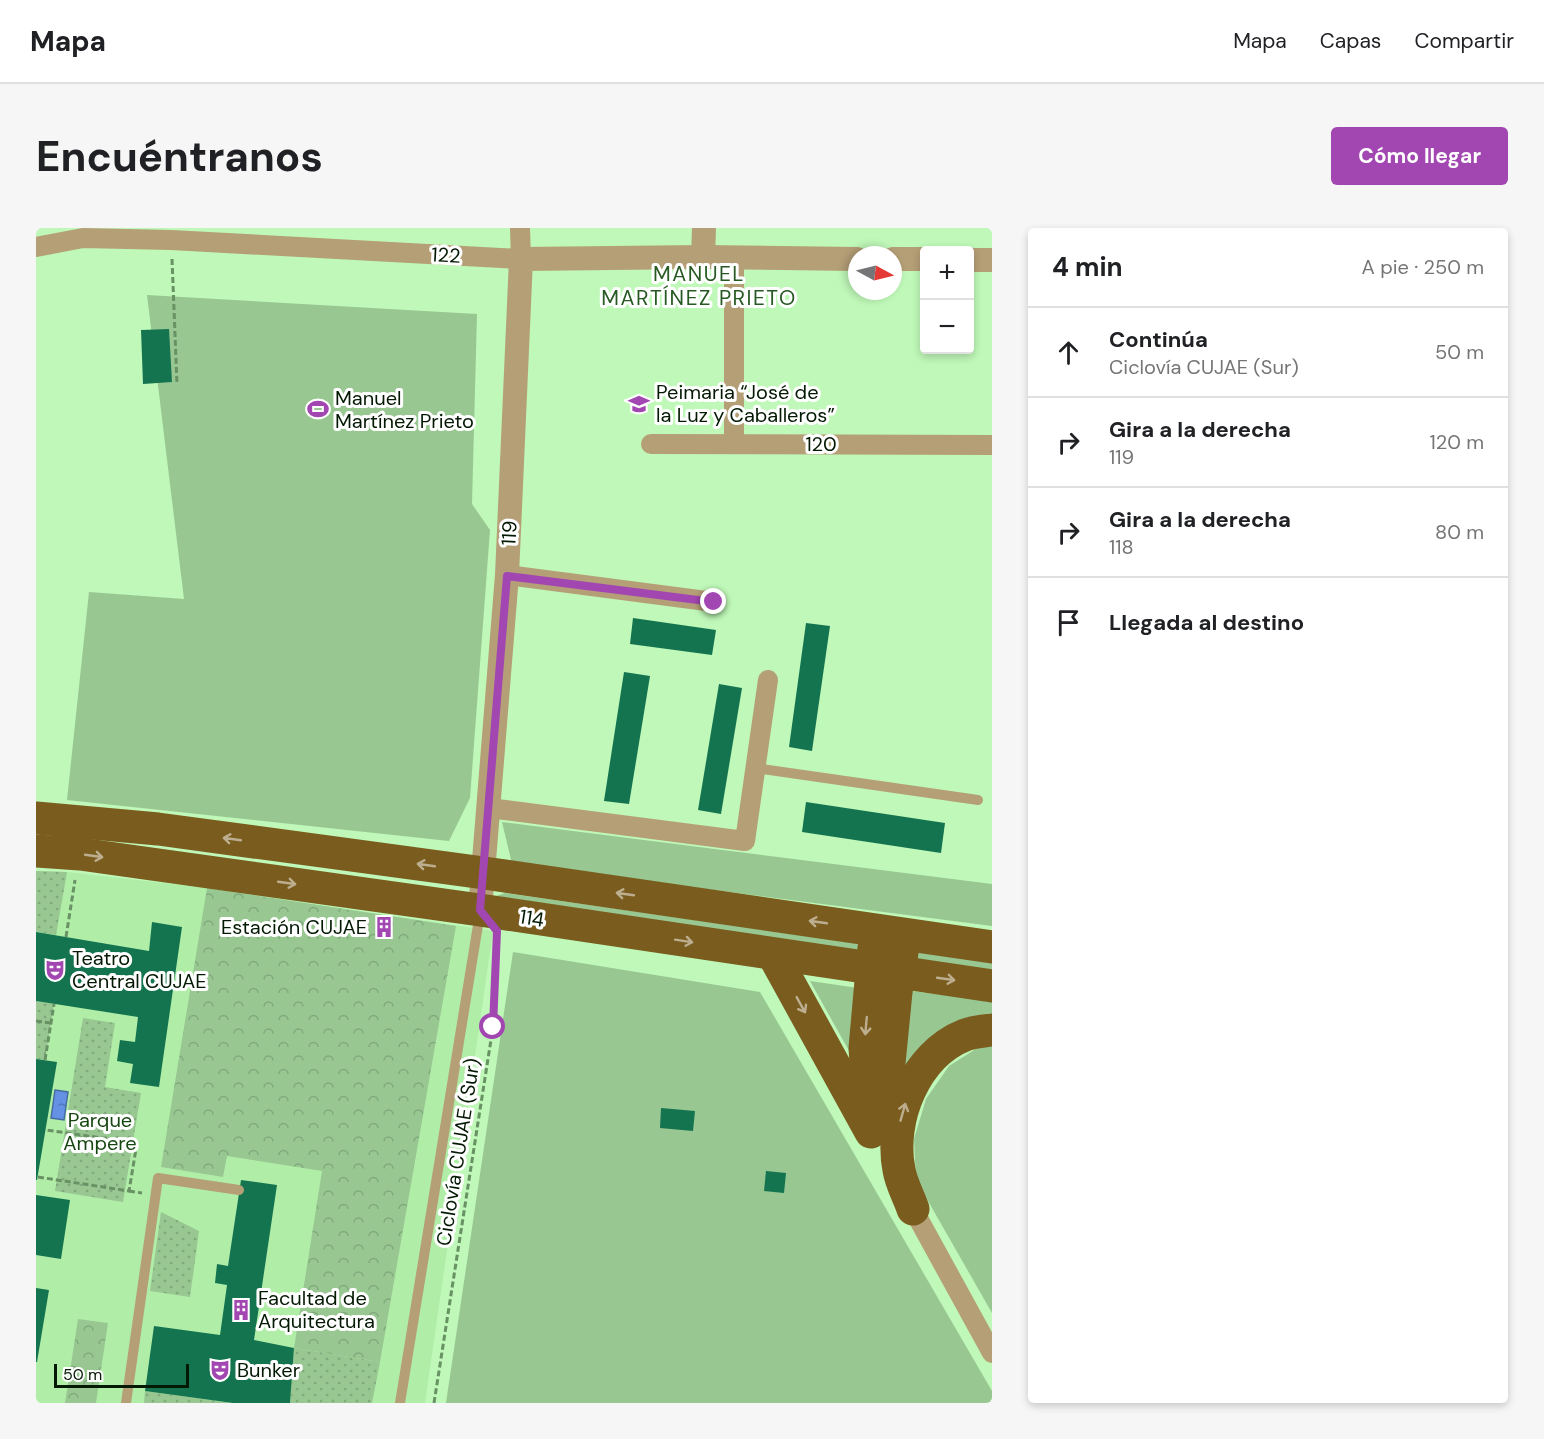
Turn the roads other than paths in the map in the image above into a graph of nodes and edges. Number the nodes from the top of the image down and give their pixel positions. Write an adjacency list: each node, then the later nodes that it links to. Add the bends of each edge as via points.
1 (520, 228): 6 (street, 119)
2 (704, 228): 4 (street)
3 (36, 247): 6 (street, 122, via 83,238 171,240)
4 (703, 257): 5 (street, 122); 6 (street, 122)
5 (734, 258): 7 (street, 122); 13 (street)
6 (521, 259): 15 (street, 119)
7 (848, 259)
8 (902, 259): 9 (street)
9 (920, 259)
10 (974, 260): 11 (street)
11 (992, 260)
12 (651, 444): 13 (street, 120)
13 (734, 444): 14 (street, 120)
14 (992, 445)
15 (507, 576): 16 (street); 20 (street, 119)
16 (714, 602)
17 (768, 680): 18 (street)
18 (755, 768): 19 (lane); 20 (street, via 745,841)
19 (978, 800)
20 (489, 808): 23 (street, 119)
21 (36, 818): 23 (highway, 114, one-way to 21, via 158,829)
22 (36, 851): 24 (highway, 114, one-way to 24)
23 (484, 873): 24 (street, 119); 25 (highway, 114, one-way to 23)
24 (480, 910): 27 (highway, 114, one-way to 27); 36 (lane)
25 (890, 933): 26 (highway, 114); 28 (highway)
26 (992, 947)
27 (773, 954): 28 (highway, 114); 31 (highway, one-way to 31)
28 (885, 970): 29 (highway, 114, one-way to 29); 31 (highway, via 865,1047)
29 (992, 986)
30 (992, 1030): 33 (highway, one-way to 30, via 899,1170 898,1129 909,1090 933,1056 965,1035)
31 (871, 1132): 33 (street)
32 (239, 1190): 35 (lane, via 158,1178)
33 (914, 1209): 34 (street)
34 (992, 1353)
35 (126, 1403)
36 (399, 1403)

